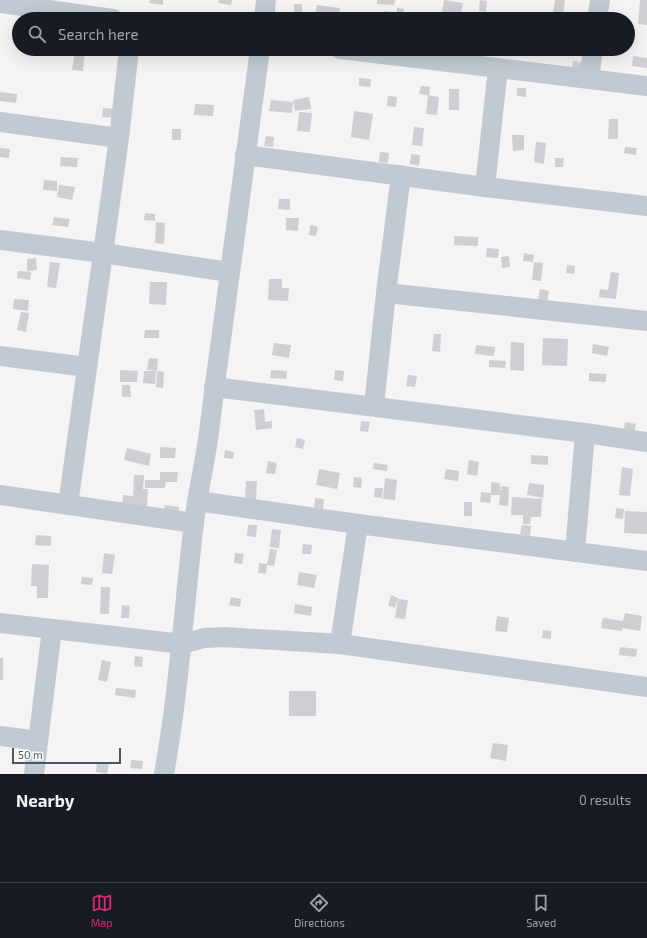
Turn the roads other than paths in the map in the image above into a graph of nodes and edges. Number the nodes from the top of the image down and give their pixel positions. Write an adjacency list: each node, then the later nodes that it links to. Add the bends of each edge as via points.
1 (266, 0): 5 (street)
2 (600, 0): 6 (street)
3 (0, 3): 4 (street)
4 (64, 12)
5 (265, 12)
6 (598, 12)
7 (128, 56): 15 (street)
8 (259, 56): 16 (street)
9 (398, 56): 11 (street)
10 (592, 56): 12 (street)
11 (498, 68): 12 (street); 18 (street)
12 (589, 79): 13 (street)
13 (647, 86)
14 (0, 122): 15 (street)
15 (119, 138): 21 (street)
16 (245, 155): 17 (street); 22 (street)
17 (401, 175): 18 (street); 23 (street)
18 (485, 186): 19 (street)
19 (647, 206)
20 (0, 240): 21 (street)
21 (103, 253): 22 (street); 26 (street)
22 (229, 272): 27 (street)
23 (386, 293): 24 (street); 28 (street)
24 (647, 321)
25 (0, 356): 26 (street)
26 (87, 367): 33 (street)
27 (214, 387): 28 (street); 32 (street)
28 (374, 406): 29 (street)
29 (586, 433): 30 (street); 36 (street)
30 (647, 442)
31 (0, 495): 33 (street)
32 (197, 501): 34 (street); 35 (street)
33 (68, 505): 34 (street)
34 (194, 523): 40 (street)
35 (358, 524): 36 (street); 41 (street)
36 (574, 552): 37 (street)
37 (647, 561)
38 (0, 623): 39 (street)
39 (52, 629): 40 (street); 44 (street)
40 (183, 644): 41 (street, via 204,638 223,637); 46 (street)
41 (340, 644): 42 (street)
42 (647, 687)
43 (0, 736): 44 (street)
44 (38, 741): 45 (street)
45 (34, 774)
46 (164, 774)

